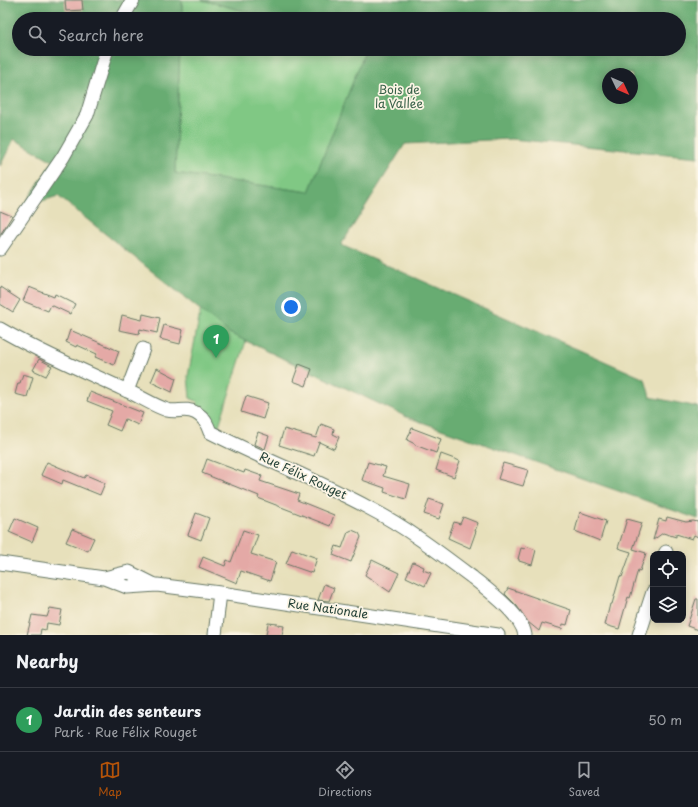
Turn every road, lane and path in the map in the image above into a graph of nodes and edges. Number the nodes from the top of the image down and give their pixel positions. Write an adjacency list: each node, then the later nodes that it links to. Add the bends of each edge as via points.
1 (133, 0): 2 (street)
2 (126, 12)
3 (105, 56): 4 (street, via 87,115 63,157)
4 (0, 249)
5 (0, 329): 7 (street, Rue Félix Rouget, via 23,343)
6 (144, 349): 7 (street)
7 (127, 391): 13 (street, Rue Félix Rouget, via 166,410 173,412 185,409 194,412 205,422 210,432 322,483 371,509 411,534 493,593 519,621)
8 (0, 563): 9 (street, Rue Nationale, via 104,578 129,572 157,585)
9 (220, 593): 11 (street); 12 (street, Rue Nationale)
10 (650, 601): 14 (street)
11 (215, 635)
12 (498, 635)
13 (524, 635)
14 (639, 635)

